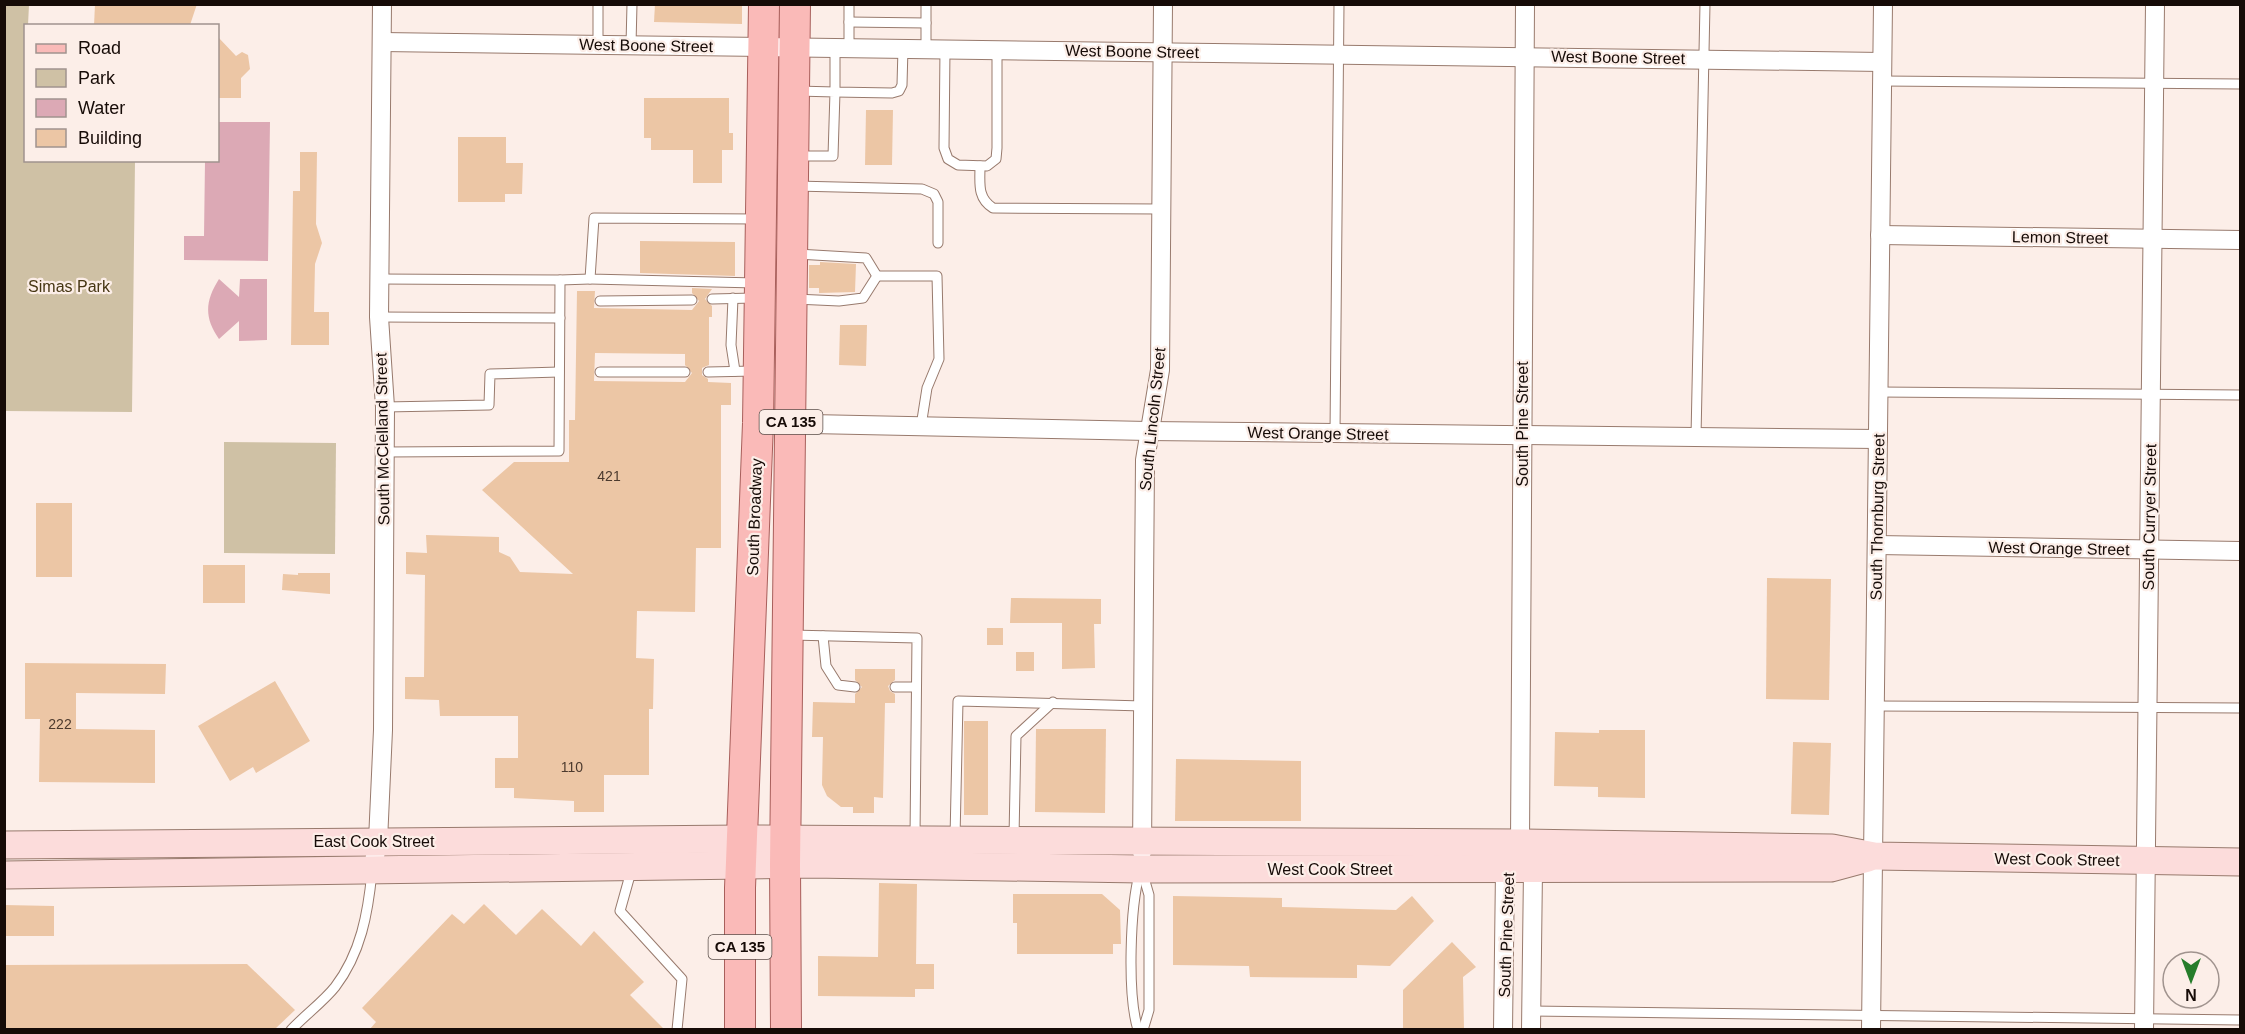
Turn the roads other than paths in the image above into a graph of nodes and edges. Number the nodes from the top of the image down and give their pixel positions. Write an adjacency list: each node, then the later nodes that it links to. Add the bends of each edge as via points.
1 (382, 4): 16 (street, South McClelland Street)
2 (598, 4): 17 (lane)
3 (632, 4): 18 (lane)
4 (764, 4): 19 (main road, South Broadway / CA 135)
5 (795, 4): 20 (main road, South Broadway / CA 135)
6 (849, 4): 14 (lane)
7 (926, 4): 15 (lane)
8 (1163, 4): 26 (street, South Lincoln Street)
9 (1339, 4): 27 (lane)
10 (1525, 4): 28 (street, South Pine Street)
11 (1705, 4): 29 (lane)
12 (1883, 4): 30 (street, South Thornburg Street)
13 (2155, 4): 32 (street, South Curryer Street)
14 (849, 22): 15 (lane); 21 (lane)
15 (926, 23): 23 (lane)
16 (382, 42): 17 (street, West Boone Street); 47 (street, South McClelland Street)
17 (598, 44): 18 (street, West Boone Street)
18 (631, 45): 19 (street, West Boone Street)
19 (763, 46): 20 (street, West Boone Street); 40 (main road, South Broadway / CA 135)
20 (795, 47): 21 (street, West Boone Street); 34 (main road, South Broadway / CA 135)
21 (842, 48): 22 (street, West Boone Street); 35 (lane)
22 (903, 48): 23 (street, West Boone Street); 35 (lane, via 899,91)
23 (926, 49): 24 (street, West Boone Street)
24 (945, 49): 25 (street, West Boone Street); 37 (lane, via 944,148 948,159 958,165)
25 (997, 50): 26 (street, West Boone Street); 37 (lane, via 996,159)
26 (1162, 51): 27 (street, West Boone Street); 39 (street, South Lincoln Street)
27 (1338, 54): 28 (street, West Boone Street); 70 (lane)
28 (1524, 56): 29 (street, West Boone Street); 71 (street, South Pine Street)
29 (1704, 59): 30 (street, West Boone Street); 72 (lane)
30 (1882, 62): 31 (street, South Thornburg Street)
31 (1882, 81): 32 (lane); 41 (street, South Thornburg Street)
32 (2154, 84): 33 (lane); 42 (street, South Curryer Street)
33 (2241, 84)
34 (795, 91): 35 (lane); 36 (main road, South Broadway / CA 135)
35 (835, 92): 36 (lane, via 833,156)
36 (794, 156): 38 (main road, South Broadway / CA 135)
37 (980, 166): 39 (lane, via 979,192 993,208)
38 (793, 186): 44 (lane, via 922,189 934,194 938,202); 45 (main road, South Broadway / CA 135)
39 (1161, 210): 69 (street, South Lincoln Street, via 1160,370)
40 (760, 219): 48 (lane, via 594,218); 50 (main road, South Broadway / CA 135)
41 (1880, 235): 42 (street, Lemon Street); 62 (street, South Thornburg Street)
42 (2152, 239): 43 (street, Lemon Street); 63 (street, South Curryer Street)
43 (2241, 240)
44 (938, 243)
45 (793, 254): 46 (lane, via 866,258); 52 (main road, South Broadway / CA 135)
46 (877, 276): 52 (lane, via 863,298); 68 (lane, via 937,276 939,359 927,388)
47 (379, 279): 49 (lane); 55 (street, South McClelland Street)
48 (591, 279): 49 (lane); 50 (lane)
49 (561, 280): 56 (lane)
50 (750, 293): 51 (lane); 57 (main road, South Broadway / CA 135)
51 (712, 299)
52 (792, 299): 67 (main road, South Broadway / CA 135)
53 (692, 300): 54 (lane)
54 (600, 301)
55 (379, 317): 56 (lane); 65 (street, South McClelland Street)
56 (560, 318): 58 (lane)
57 (747, 371): 61 (lane); 66 (main road, South Broadway / CA 135)
58 (559, 372): 65 (lane, via 490,374 489,405); 74 (lane, via 558,451)
59 (600, 372): 60 (lane)
60 (685, 372)
61 (708, 372)
62 (1879, 392): 63 (lane); 73 (street, South Thornburg Street)
63 (2151, 395): 64 (lane); 76 (street, South Curryer Street)
64 (2241, 395)
65 (385, 407): 74 (street, South McClelland Street)
66 (758, 423): 67 (street, West Orange Street); 95 (main road, South Broadway / CA 135)
67 (790, 423): 68 (street, West Orange Street); 78 (main road, South Broadway / CA 135)
68 (921, 426): 69 (street, West Orange Street)
69 (1148, 431): 70 (street, West Orange Street); 84 (street, South Lincoln Street, via 1144,460)
70 (1335, 433): 71 (street, West Orange Street)
71 (1522, 435): 72 (street, West Orange Street); 93 (street, South Pine Street)
72 (1696, 437): 73 (street, West Orange Street)
73 (1878, 439): 75 (street, South Thornburg Street)
74 (385, 453): 92 (street, South McClelland Street)
75 (1877, 545): 76 (street, West Orange Street); 85 (street, South Thornburg Street)
76 (2149, 550): 77 (street, West Orange Street); 86 (street, South Curryer Street)
77 (2241, 551)
78 (788, 635): 79 (lane); 96 (main road, South Broadway / CA 135)
79 (823, 636): 80 (lane, via 826,666 838,685); 82 (lane, via 917,638)
80 (855, 687)
81 (895, 687): 82 (lane)
82 (916, 687): 88 (lane)
83 (1053, 702): 84 (lane); 89 (lane, via 958,701); 90 (lane, via 1016,735)
84 (1143, 706): 91 (street, South Lincoln Street)
85 (1875, 706): 86 (lane); 97 (street, South Thornburg Street)
86 (2147, 708): 87 (lane); 98 (street, South Curryer Street)
87 (2241, 708)
88 (915, 840): 89 (street, West Cook Street); 96 (street, West Cook Street)
89 (955, 840): 90 (street, West Cook Street)
90 (1014, 840): 91 (street, West Cook Street)
91 (1143, 840): 93 (street, West Cook Street); 101 (street, South Lincoln Street)
92 (378, 841): 94 (street, East Cook Street); 95 (street, East Cook Street); 104 (street, South McClelland Street)
93 (1520, 843): 97 (street, West Cook Street, via 1832,848); 102 (street, South Pine Street); 103 (street, South Pine Street)
94 (15, 845): 105 (street)
95 (742, 852): 96 (street); 100 (street, East Cook Street); 112 (main road, South Broadway / CA 135)
96 (785, 853): 101 (street, West Cook Street); 113 (main road, South Broadway / CA 135)
97 (1874, 856): 98 (street, West Cook Street); 103 (street, West Cook Street, via 1831,868); 108 (street, South Thornburg Street)
98 (2145, 860): 99 (street, West Cook Street); 109 (street, South Curryer Street)
99 (2241, 862)
100 (633, 867): 104 (street, East Cook Street); 111 (lane, via 620,911 682,979)
101 (1141, 869): 102 (street, West Cook Street); 114 (lane, via 1133,896 1132,1011); 115 (lane, via 1149,895 1149,1010)
102 (1505, 870): 103 (street, West Cook Street); 116 (street, South Pine Street)
103 (1533, 870): 106 (street, South Pine Street)
104 (372, 872): 105 (street, East Cook Street); 110 (lane, via 364,929 349,965 334,988)
105 (15, 875)
106 (1531, 1020): 108 (lane)
107 (2241, 1020): 109 (lane)
108 (1871, 1023): 109 (lane)
109 (2144, 1024)
110 (291, 1029)
111 (677, 1029)
112 (740, 1029)
113 (786, 1029)
114 (1138, 1029)
115 (1143, 1029)
116 (1503, 1029)

